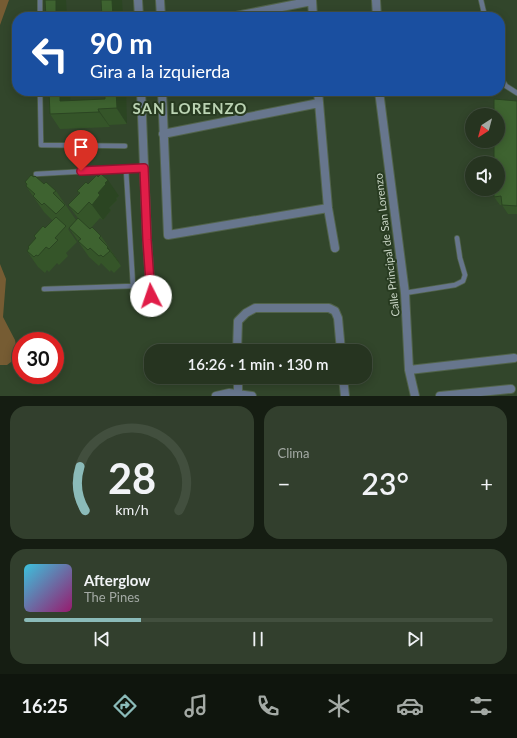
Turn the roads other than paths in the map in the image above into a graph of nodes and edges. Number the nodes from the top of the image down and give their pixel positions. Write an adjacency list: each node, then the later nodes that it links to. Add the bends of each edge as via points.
1 (40, 0): 7 (lane)
2 (138, 0): 8 (street)
3 (160, 0): 9 (street)
4 (312, 0): 10 (street); 11 (street)
5 (376, 0): 12 (street)
6 (481, 0): 13 (lane)
7 (40, 12)
8 (139, 12)
9 (160, 12)
10 (255, 12)
11 (313, 12)
12 (377, 12)
13 (484, 12)
14 (505, 84): 15 (lane)
15 (517, 93)
16 (40, 96): 23 (lane, via 41,145)
17 (142, 96): 24 (street)
18 (162, 96): 22 (street)
19 (318, 96): 21 (street)
20 (380, 96): 31 (street, Calle Principal de San Lorenzo)
21 (319, 104): 22 (street); 27 (street)
22 (163, 134): 27 (street, via 168,235)
23 (125, 146)
24 (144, 168): 25 (lane); 32 (street)
25 (126, 169): 26 (lane); 30 (lane, via 133,286)
26 (36, 174)
27 (328, 208): 29 (street)
28 (457, 238): 31 (lane, via 465,275 463,281 455,285)
29 (335, 248)
30 (44, 289)
31 (405, 293): 36 (street, Calle Principal de San Lorenzo)
32 (151, 296)
33 (237, 344): 34 (street, via 238,321 255,308 329,308 335,311 338,318)
34 (340, 344)
35 (514, 358): 36 (street)
36 (409, 370): 44 (street, Calle Principal de San Lorenzo)
37 (238, 384): 40 (street)
38 (344, 384): 43 (street)
39 (511, 389): 45 (street)
40 (238, 393): 41 (street); 42 (street)
41 (216, 396)
42 (252, 396)
43 (345, 396)
44 (415, 396)
45 (440, 396)

